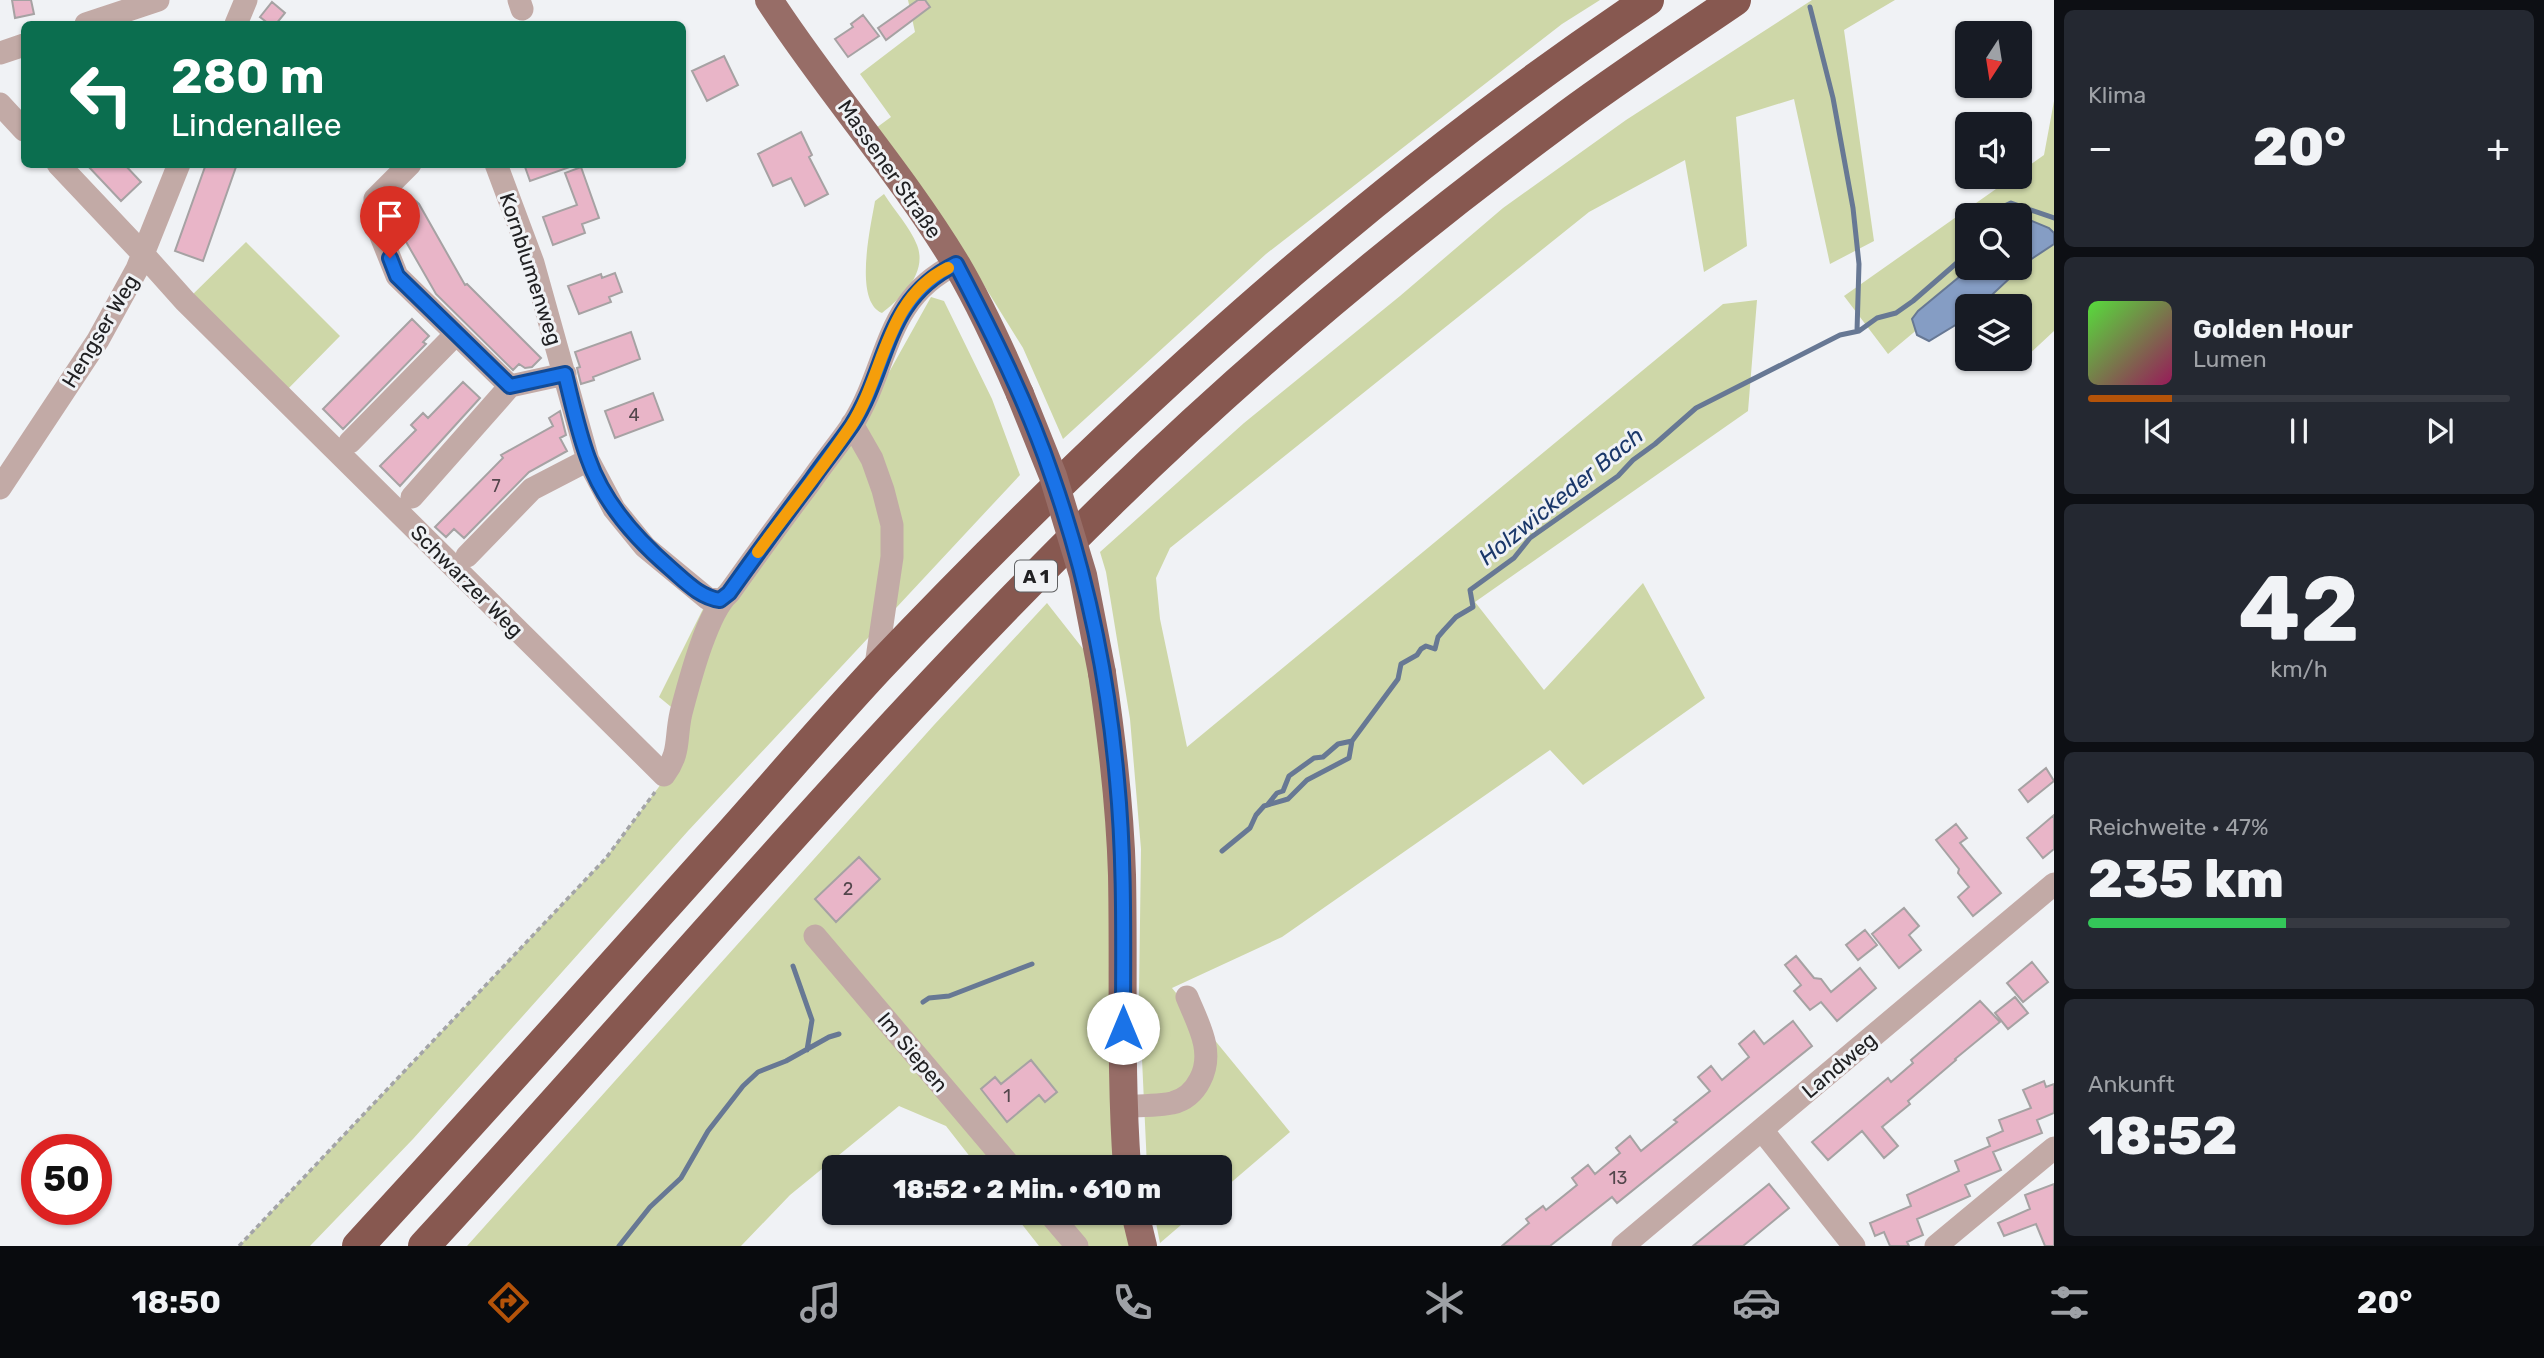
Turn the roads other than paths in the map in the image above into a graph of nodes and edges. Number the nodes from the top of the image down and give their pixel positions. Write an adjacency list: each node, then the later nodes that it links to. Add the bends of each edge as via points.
1 (158, 0): 6 (street)
2 (246, 0): 7 (street)
3 (769, 0): 17 (main road, Massener Straße)
4 (1648, 0): 28 (highway, A 1, via 1395,186 1255,302 1078,465)
5 (1735, 0): 40 (highway, A 1, via 1557,123 1424,226 1287,337 1112,500 908,709)
6 (95, 21)
7 (237, 21)
8 (21, 46): 9 (street)
9 (0, 53)
10 (0, 104): 11 (street)
11 (21, 127)
12 (62, 168): 16 (street, Schwarzer Weg)
13 (177, 168): 16 (street, Hengser Weg)
14 (406, 168): 18 (street, via 375,199 375,221 397,276)
15 (498, 168): 19 (street, Kornblumenweg, via 533,262)
16 (143, 254): 24 (street, Hengser Weg, via 98,340); 27 (street, Schwarzer Weg, via 194,311 664,775 675,760 681,715)
17 (956, 264): 21 (street, via 909,300); 32 (main road, Massener Straße, bridge, via 1020,394 1052,475 1083,575 1117,779)
18 (455, 335): 20 (street); 22 (street)
19 (565, 374): 20 (street, Kornblumenweg); 23 (street, Kornblumenweg)
20 (510, 386): 25 (street)
21 (852, 424): 27 (street); 28 (street, via 872,459 892,526 892,557)
22 (350, 442)
23 (588, 460): 26 (street, via 533,489); 27 (street, Kornblumenweg, via 614,509 645,547 701,594)
24 (0, 488)
25 (412, 497)
26 (467, 556)
27 (720, 600)
28 (875, 672): 39 (highway, A 1)
29 (2054, 884): 33 (street, Landweg)
30 (816, 936): 35 (street, Im Siepen)
31 (1187, 997): 32 (street, via 1207,1054 1195,1090 1173,1102)
32 (1123, 1106): 36 (main road, Massener Straße)
33 (1762, 1130): 43 (street, Landweg); 44 (street)
34 (2054, 1148): 45 (street)
35 (1001, 1155)
36 (1126, 1155)
37 (1059, 1225): 41 (street)
38 (1138, 1225): 42 (main road)
39 (358, 1246)
40 (424, 1246)
41 (1077, 1246)
42 (1143, 1246)
43 (1623, 1246)
44 (1854, 1246)
45 (1936, 1246)

